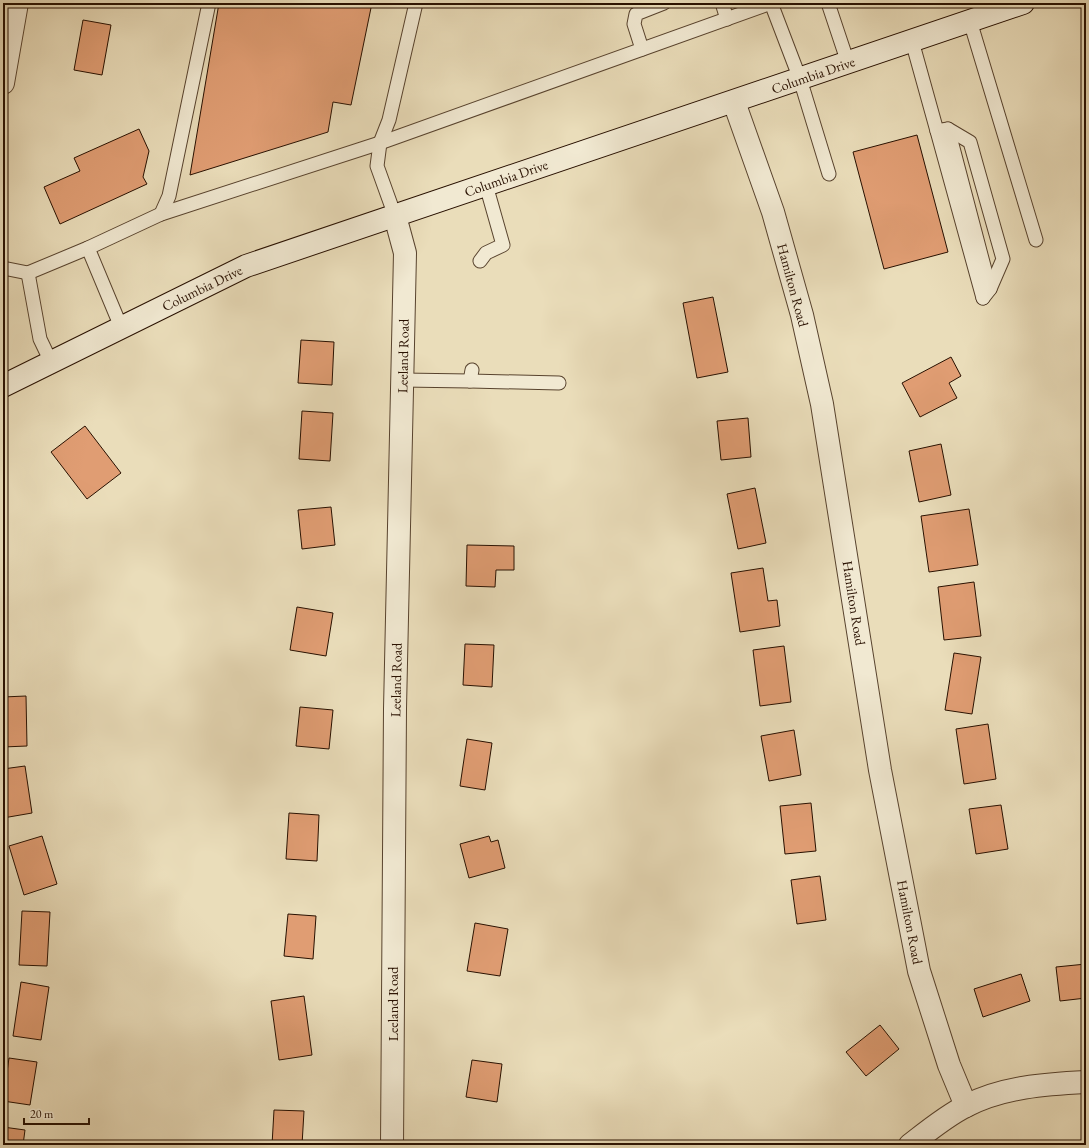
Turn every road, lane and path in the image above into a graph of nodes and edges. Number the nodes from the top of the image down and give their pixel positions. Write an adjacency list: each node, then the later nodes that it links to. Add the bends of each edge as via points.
1 (17, 3): 15 (street)
2 (209, 3): 21 (lane, via 169,196)
3 (416, 3): 18 (lane, via 389,120)
4 (664, 3): 12 (lane, via 636,14 634,24)
5 (722, 3): 9 (lane)
6 (771, 3): 9 (lane); 14 (lane)
7 (1023, 3): 10 (street, Columbia Drive)
8 (829, 6): 13 (lane)
9 (727, 19): 12 (lane)
10 (970, 21): 11 (street, Columbia Drive); 23 (lane)
11 (912, 41): 13 (street, Columbia Drive); 17 (lane)
12 (642, 49): 18 (lane)
13 (848, 63): 14 (street, Columbia Drive)
14 (800, 79): 16 (street, Columbia Drive); 19 (lane)
15 (3, 83)
16 (734, 102): 20 (street, Columbia Drive); 34 (street, Hamilton Road, via 773,212 802,315 822,404 880,770 919,971 949,1066)
17 (942, 130): 17 (lane, via 986,293 1003,259 970,142)
18 (380, 143): 21 (lane); 22 (lane, via 377,166)
19 (829, 174)
20 (486, 185): 22 (street, Columbia Drive); 25 (lane, via 503,244 486,253)
21 (161, 214): 24 (lane)
22 (395, 216): 28 (street, Columbia Drive, via 246,266); 30 (street, Leeland Road, via 405,253)
23 (1036, 240)
24 (88, 248): 27 (lane); 28 (lane)
25 (480, 261)
26 (3, 268): 27 (lane)
27 (28, 272): 29 (lane, via 40,339)
28 (121, 327): 29 (street, Columbia Drive)
29 (51, 362): 32 (street, Columbia Drive)
30 (402, 380): 31 (lane, via 471,376); 35 (street, Leeland Road, via 395,701)
31 (559, 383)
32 (3, 386)
33 (1086, 1082): 34 (street, via 1051,1084 998,1094)
34 (966, 1106): 36 (street)
35 (392, 1145)
36 (910, 1145)

